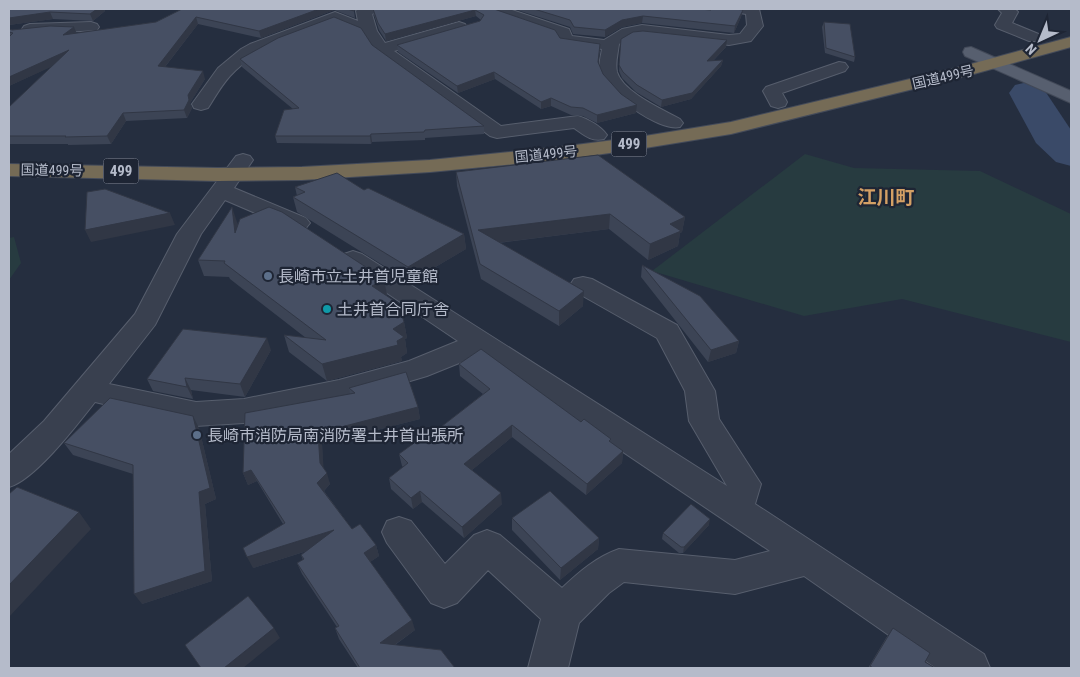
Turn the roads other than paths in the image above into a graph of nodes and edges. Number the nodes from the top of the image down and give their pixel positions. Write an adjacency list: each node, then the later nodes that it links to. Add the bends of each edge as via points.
1 (373, 9): 10 (street, via 364,11)
2 (495, 9): 13 (street, via 562,32 566,40)
3 (739, 9): 13 (street, via 753,11 755,26 745,38 730,40 642,30 628,32)
4 (1005, 9): 11 (street, via 1010,12 1004,25)
5 (341, 14): 10 (street); 21 (street, via 244,53 216,79)
6 (24, 19): 8 (street, via 14,30)
7 (474, 23): 14 (street)
8 (91, 27)
9 (1071, 28): 11 (highway, 国道499号 / 499)
10 (368, 31): 14 (street)
11 (1035, 38): 16 (highway, 国道499号 / 499)
12 (1071, 42): 16 (highway, 国道499号 / 499)
13 (611, 45): 22 (street, via 609,73 618,87)
14 (382, 49): 23 (street, via 497,132 578,122)
15 (971, 52): 16 (main road); 20 (highway, 国道499号 / 499)
16 (1003, 57): 18 (main road); 19 (main road); 26 (highway, 国道499号 / 499, via 760,122 688,136 440,166)
17 (839, 67): 20 (street, via 772,91)
18 (1071, 84)
19 (1071, 98)
20 (778, 102): 22 (highway, 国道499号 / 499)
21 (201, 104)
22 (673, 123): 23 (highway, 国道499号 / 499)
23 (597, 135): 26 (highway, 国道499号 / 499, via 365,157)
24 (9, 156): 26 (highway, 国道499号 / 499)
25 (9, 170): 26 (highway, 国道499号 / 499)
26 (232, 174): 28 (street, via 295,221); 29 (street, via 189,234 146,319)
27 (583, 285): 31 (street, via 667,332 700,391 704,421 744,484)
28 (481, 343): 29 (street, via 417,369 339,392 244,411 196,414); 31 (street)
29 (88, 390): 30 (street, via 55,430)
30 (9, 474)
31 (736, 510): 33 (street)
32 (399, 532): 34 (street, via 444,590 487,546)
33 (809, 558): 34 (street, via 735,577 619,565 596,580); 36 (street)
34 (562, 613): 35 (street)
35 (548, 668)
36 (970, 668)

